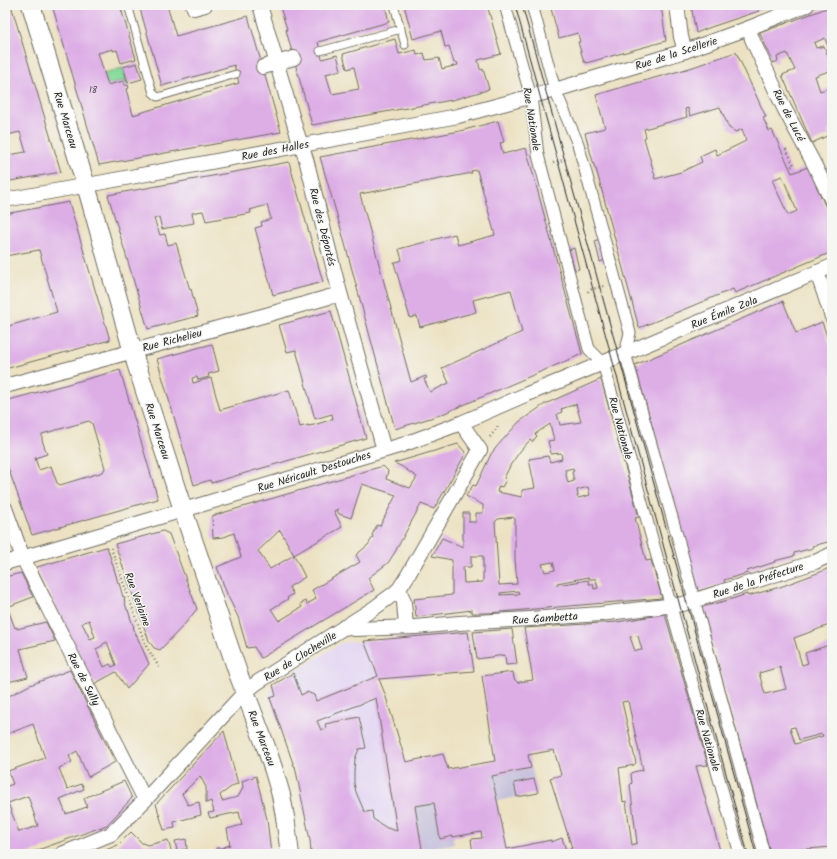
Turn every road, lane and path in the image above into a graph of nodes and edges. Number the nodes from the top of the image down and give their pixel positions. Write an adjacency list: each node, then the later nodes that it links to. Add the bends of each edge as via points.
1 (31, 5): 26 (street, Rue Marceau)
2 (128, 5): 19 (lane, via 153,94 158,97)
3 (193, 5): 4 (street, via 194,8)
4 (205, 5)
5 (260, 5): 17 (street, Rue des Déportés)
6 (394, 5): 12 (lane)
7 (505, 5): 20 (street, Rue Nationale)
8 (532, 5): 20 (street, Rue Nationale)
9 (677, 5): 15 (street)
10 (807, 5): 11 (street, Rue de la Scellerie)
11 (749, 28): 15 (street, Rue de la Scellerie); 28 (street, Rue de Lucé, via 784,108)
12 (400, 29): 13 (lane); 14 (lane)
13 (405, 45)
14 (320, 51)
15 (685, 51): 20 (street, Rue de la Scellerie)
16 (294, 58): 17 (street)
17 (277, 63): 18 (street); 22 (street, Rue des Déportés)
18 (263, 67)
19 (236, 74)
20 (543, 93): 21 (street, Rue Nationale); 22 (street, Rue des Halles, via 458,116); 23 (street, Rue Nationale)
21 (578, 144): 23 (path, via 570,158 554,163); 32 (street, Rue Nationale)
22 (301, 145): 26 (street, Rue des Halles); 31 (street, Rue des Déportés)
23 (538, 155): 33 (street, Rue Nationale)
24 (794, 165): 25 (path)
25 (790, 168)
26 (86, 186): 27 (street, Rue des Halles); 35 (street, Rue Marceau)
27 (5, 200)
28 (832, 201)
29 (832, 266): 30 (street, Rue Émile Zola)
30 (817, 272): 34 (street); 36 (street, Rue Émile Zola)
31 (340, 295): 35 (street, Rue Richelieu); 39 (street, Rue des Déportés)
32 (621, 301): 33 (path, via 604,286 589,290); 36 (street, Rue Nationale, via 630,333)
33 (579, 312): 36 (street, Rue Nationale, via 589,349)
34 (832, 317)
35 (133, 350): 37 (street, Rue Richelieu); 41 (street, Rue Marceau)
36 (614, 358): 38 (street, Rue Néricault Destouches); 47 (street, Rue Nationale); 47 (street, Rue Nationale, via 678,535)
37 (5, 386)
38 (461, 423): 39 (street, Rue Néricault Destouches); 46 (street, Rue de Clocheville, via 480,450)
39 (384, 450): 41 (street, Rue Néricault Destouches)
40 (5, 508): 44 (street, Rue de Sully)
41 (183, 510): 42 (street, Rue Néricault Destouches); 51 (street, Rue Marceau)
42 (106, 534): 44 (street, Rue Néricault Destouches); 50 (path, Rue Verlaine, via 146,646)
43 (832, 554): 47 (street, Rue de la Préfecture, via 815,562)
44 (23, 558): 45 (street, Rue Néricault Destouches); 52 (street, Rue de Sully)
45 (5, 564)
46 (399, 589): 48 (street, Rue de Clocheville); 49 (street, via 404,602)
47 (682, 603): 49 (street, Rue Gambetta, via 600,614); 55 (street, Rue Nationale); 56 (street, Rue Nationale)
48 (344, 627): 49 (street, Rue Gambetta); 51 (street, Rue de Clocheville)
49 (406, 627)
50 (159, 667)
51 (242, 695): 52 (street, Rue de Clocheville); 54 (street, Rue Marceau, via 266,746 274,771 285,817)
52 (145, 800): 53 (street, Rue de Clocheville, via 111,834)
53 (62, 854)
54 (290, 854)
55 (740, 854)
56 (764, 854)

